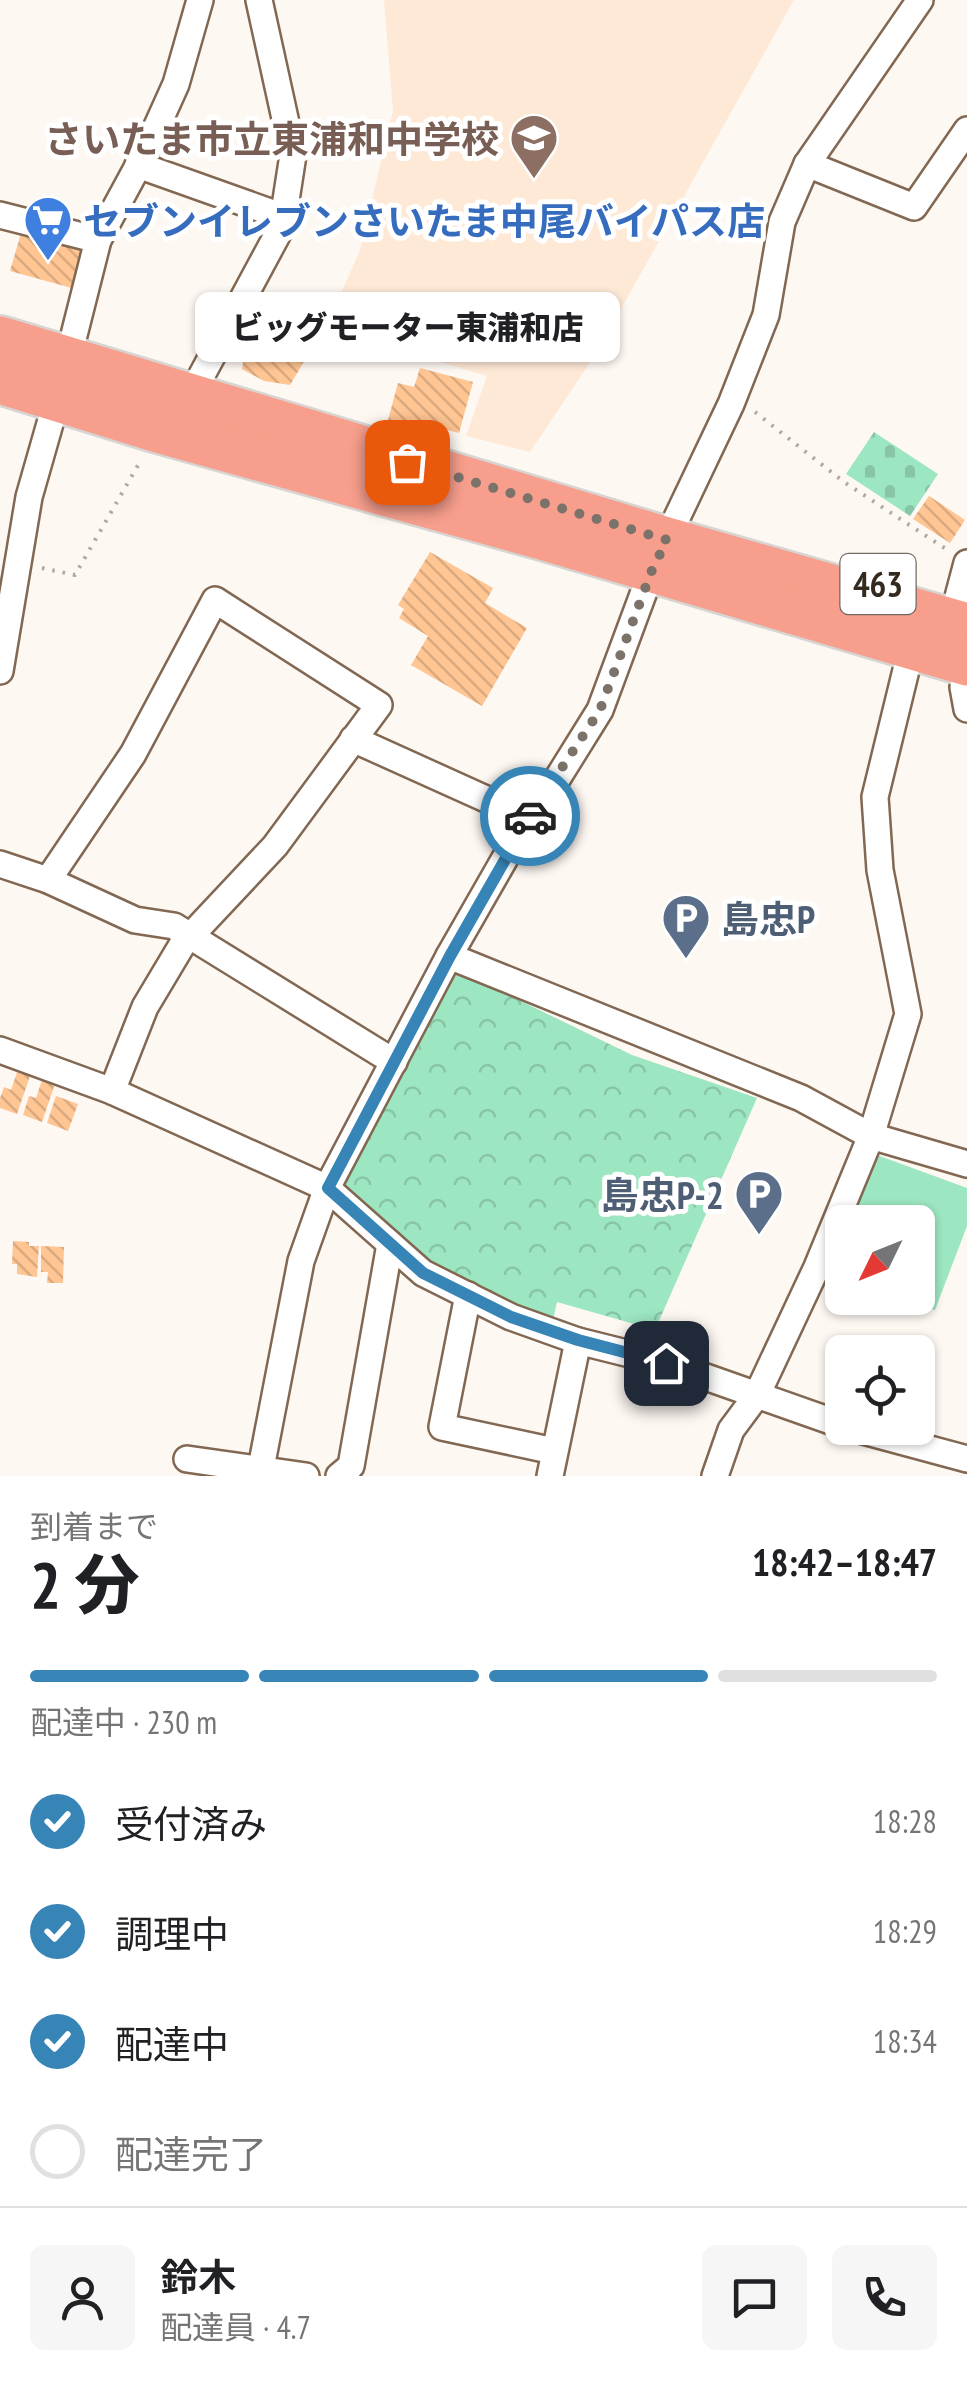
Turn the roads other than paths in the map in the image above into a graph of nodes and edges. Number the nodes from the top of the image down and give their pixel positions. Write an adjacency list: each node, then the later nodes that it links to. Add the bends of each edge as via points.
1 (200, 0): 6 (street, via 176,84)
2 (259, 0): 8 (street, via 293,154)
3 (920, 0): 5 (street)
4 (967, 130): 5 (street, via 914,207)
5 (807, 164): 14 (street, via 782,222 766,315)
6 (138, 165): 8 (street); 9 (street)
7 (0, 215): 9 (street)
8 (284, 216): 13 (street)
9 (98, 240): 11 (street)
10 (0, 339): 11 (highway, 463)
11 (62, 379): 12 (highway, 463); 13 (highway, 463); 14 (highway, 463, via 158,430); 16 (street, via 29,497)
12 (0, 381)
13 (190, 396): 14 (highway, 463)
14 (659, 555): 15 (highway, 463, via 854,632); 15 (highway, 463, via 854,580); 18 (street, via 600,710)
15 (956, 636): 26 (street, via 876,796 880,870 908,1014)
16 (0, 671)
17 (353, 739): 18 (street); 20 (street, via 378,706 215,600 133,754); 21 (street, via 276,846)
18 (528, 818): 22 (street)
19 (0, 864): 20 (street)
20 (48, 880): 21 (street)
21 (189, 937): 24 (street); 25 (street, via 145,1007)
22 (450, 956): 24 (street); 26 (street, via 801,1098)
23 (0, 1050): 25 (street)
24 (394, 1062): 28 (street)
25 (112, 1091): 28 (street)
26 (872, 1136): 27 (street); 32 (street)
27 (967, 1164)
28 (328, 1188): 29 (street); 38 (street, via 302,1261)
29 (390, 1244): 30 (street, via 423,1273); 40 (street, via 351,1466)
30 (468, 1295): 31 (street); 37 (street, via 442,1428)
31 (578, 1340): 32 (street); 37 (street)
32 (757, 1394): 33 (street); 41 (street, via 731,1430)
33 (825, 1419)
34 (915, 1445): 36 (street)
35 (188, 1459): 38 (street)
36 (967, 1459)
37 (552, 1464)
38 (260, 1468): 39 (street)
39 (306, 1476)
40 (338, 1476)
41 (715, 1476)

